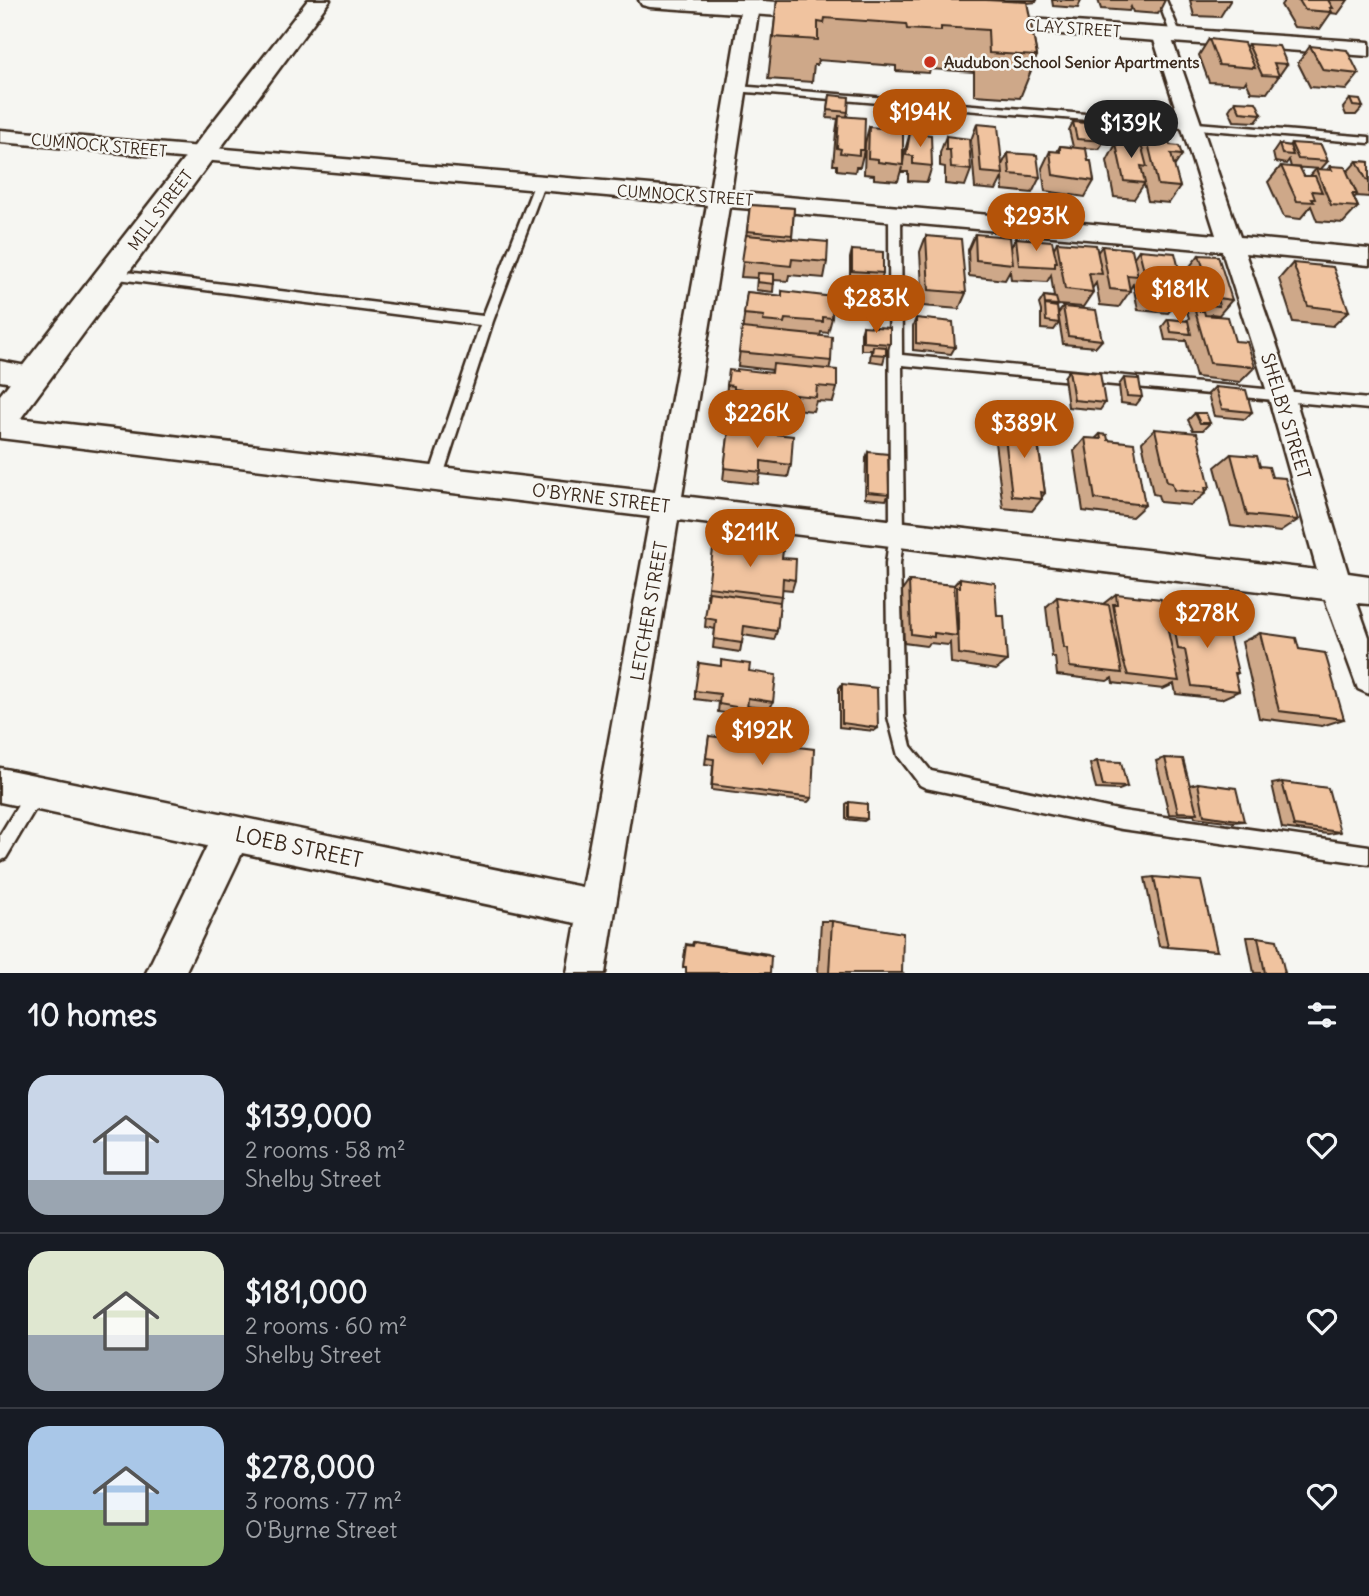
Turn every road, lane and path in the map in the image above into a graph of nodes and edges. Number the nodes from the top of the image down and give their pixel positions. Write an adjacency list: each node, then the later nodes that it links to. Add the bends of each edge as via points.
1 (320, 0): 13 (street, MILL STREET)
2 (650, 0): 4 (street)
3 (1162, 0): 7 (lane)
4 (750, 4): 5 (street); 9 (street, LETCHER STREET)
5 (848, 14)
6 (957, 21): 7 (street, CLAY STREET)
7 (1169, 35): 8 (street, CLAY STREET); 10 (street, SHELBY STREET)
8 (1369, 49)
9 (737, 89): 10 (lane); 15 (street, LETCHER STREET)
10 (1192, 127): 12 (lane); 17 (street, SHELBY STREET)
11 (0, 136): 13 (street, CUMNOCK STREET)
12 (1369, 140)
13 (202, 155): 14 (street, CUMNOCK STREET); 19 (street, MILL STREET)
14 (539, 185): 15 (street, CUMNOCK STREET); 20 (lane)
15 (720, 197): 16 (street, CUMNOCK STREET); 29 (street, LETCHER STREET)
16 (895, 213): 17 (street, CUMNOCK STREET); 21 (lane)
17 (1231, 243): 18 (street, CUMNOCK STREET); 24 (street, SHELBY STREET)
18 (1369, 257)
19 (110, 274): 20 (lane); 23 (street, MILL STREET)
20 (487, 321): 28 (lane)
21 (895, 359): 24 (lane); 30 (lane)
22 (0, 371): 23 (street)
23 (33, 376): 26 (street, MILL STREET)
24 (1281, 396): 25 (lane); 31 (street, SHELBY STREET)
25 (1369, 404)
26 (0, 420)
27 (0, 427): 28 (street, O'BYRNE STREET)
28 (435, 479): 29 (street, O'BYRNE STREET)
29 (667, 506): 30 (street, O'BYRNE STREET); 39 (street, LETCHER STREET)
30 (897, 533): 31 (street, O'BYRNE STREET); 38 (lane, via 893,564 896,717 904,750 926,779 1122,820)
31 (1338, 586): 32 (street, O'BYRNE STREET); 33 (street, SHELBY STREET)
32 (1369, 590)
33 (1369, 678)
34 (0, 785): 35 (street, LOEB STREET)
35 (35, 793): 36 (street, LOEB STREET); 37 (lane)
36 (232, 834): 39 (street, LOEB STREET); 40 (street)
37 (0, 852)
38 (1369, 855)
39 (597, 909): 41 (street, LETCHER STREET)
40 (164, 973)
41 (586, 973)

